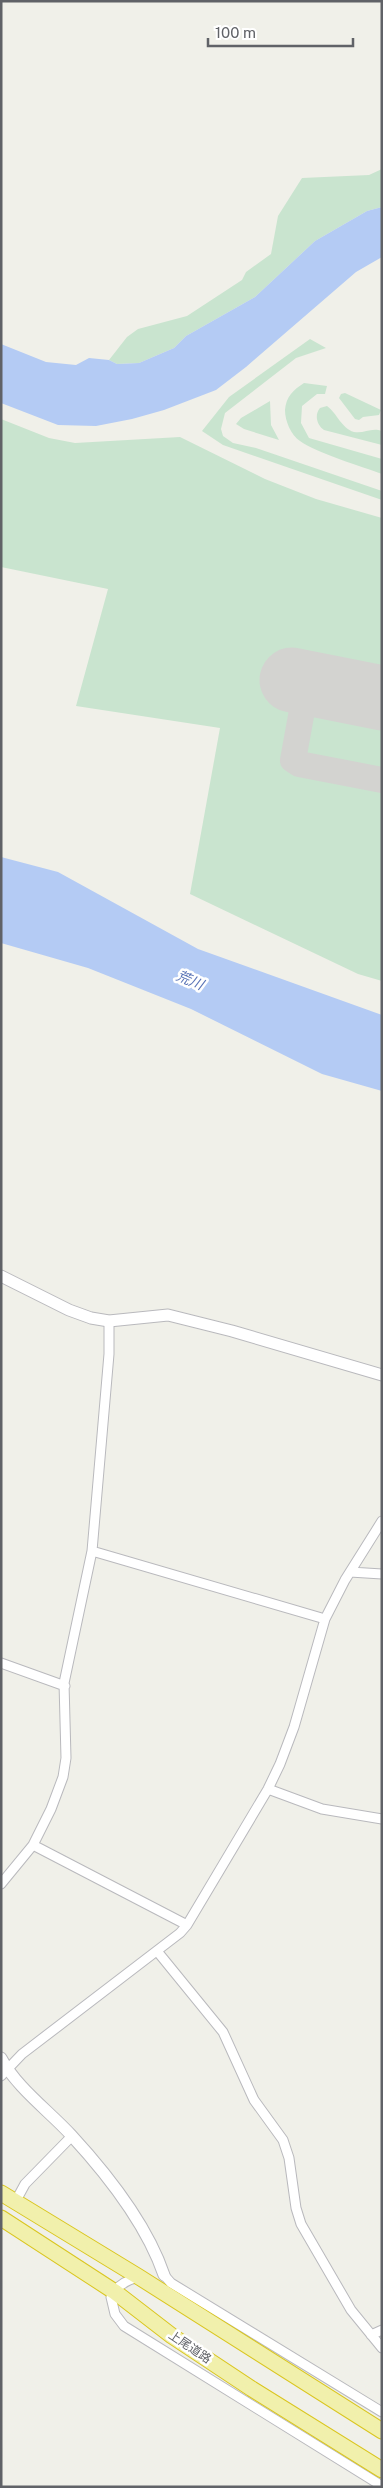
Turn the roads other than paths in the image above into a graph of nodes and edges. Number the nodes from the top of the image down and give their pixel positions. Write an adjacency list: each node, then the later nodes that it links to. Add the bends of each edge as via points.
1 (1, 1276): 2 (street, via 69,1310)
2 (109, 1321): 3 (street, via 168,1314); 5 (street)
3 (382, 1375)
4 (382, 1521): 6 (street)
5 (92, 1551): 8 (street); 10 (street)
6 (350, 1572): 7 (street); 8 (street)
7 (382, 1574)
8 (326, 1619): 11 (street, via 294,1727)
9 (1, 1663): 10 (street)
10 (64, 1686): 13 (street, via 66,1758 63,1776)
11 (268, 1789): 12 (street, via 322,1809); 15 (street)
12 (382, 1820)
13 (33, 1845): 14 (street); 15 (street)
14 (1, 1884)
15 (187, 1925): 16 (street)
16 (157, 1951): 18 (street, via 22,2054); 27 (street, via 223,2032 254,2100 283,2140 301,2224 351,2310)
17 (1, 2058): 18 (street)
18 (4, 2073): 19 (street)
19 (72, 2136): 21 (street, via 25,2184); 23 (street, via 143,2230)
20 (1, 2193): 24 (highway)
21 (19, 2195)
22 (1, 2218): 25 (highway, 上尾道路)
23 (164, 2275): 29 (street, via 171,2283)
24 (139, 2277): 25 (street, via 129,2279); 30 (highway)
25 (114, 2291): 31 (highway, 上尾道路, via 172,2336); 32 (street, via 111,2297 115,2314 124,2326)
26 (382, 2330): 27 (street)
27 (371, 2335): 28 (street)
28 (382, 2348)
29 (382, 2412)
30 (382, 2431)
31 (382, 2470)
32 (382, 2486)

